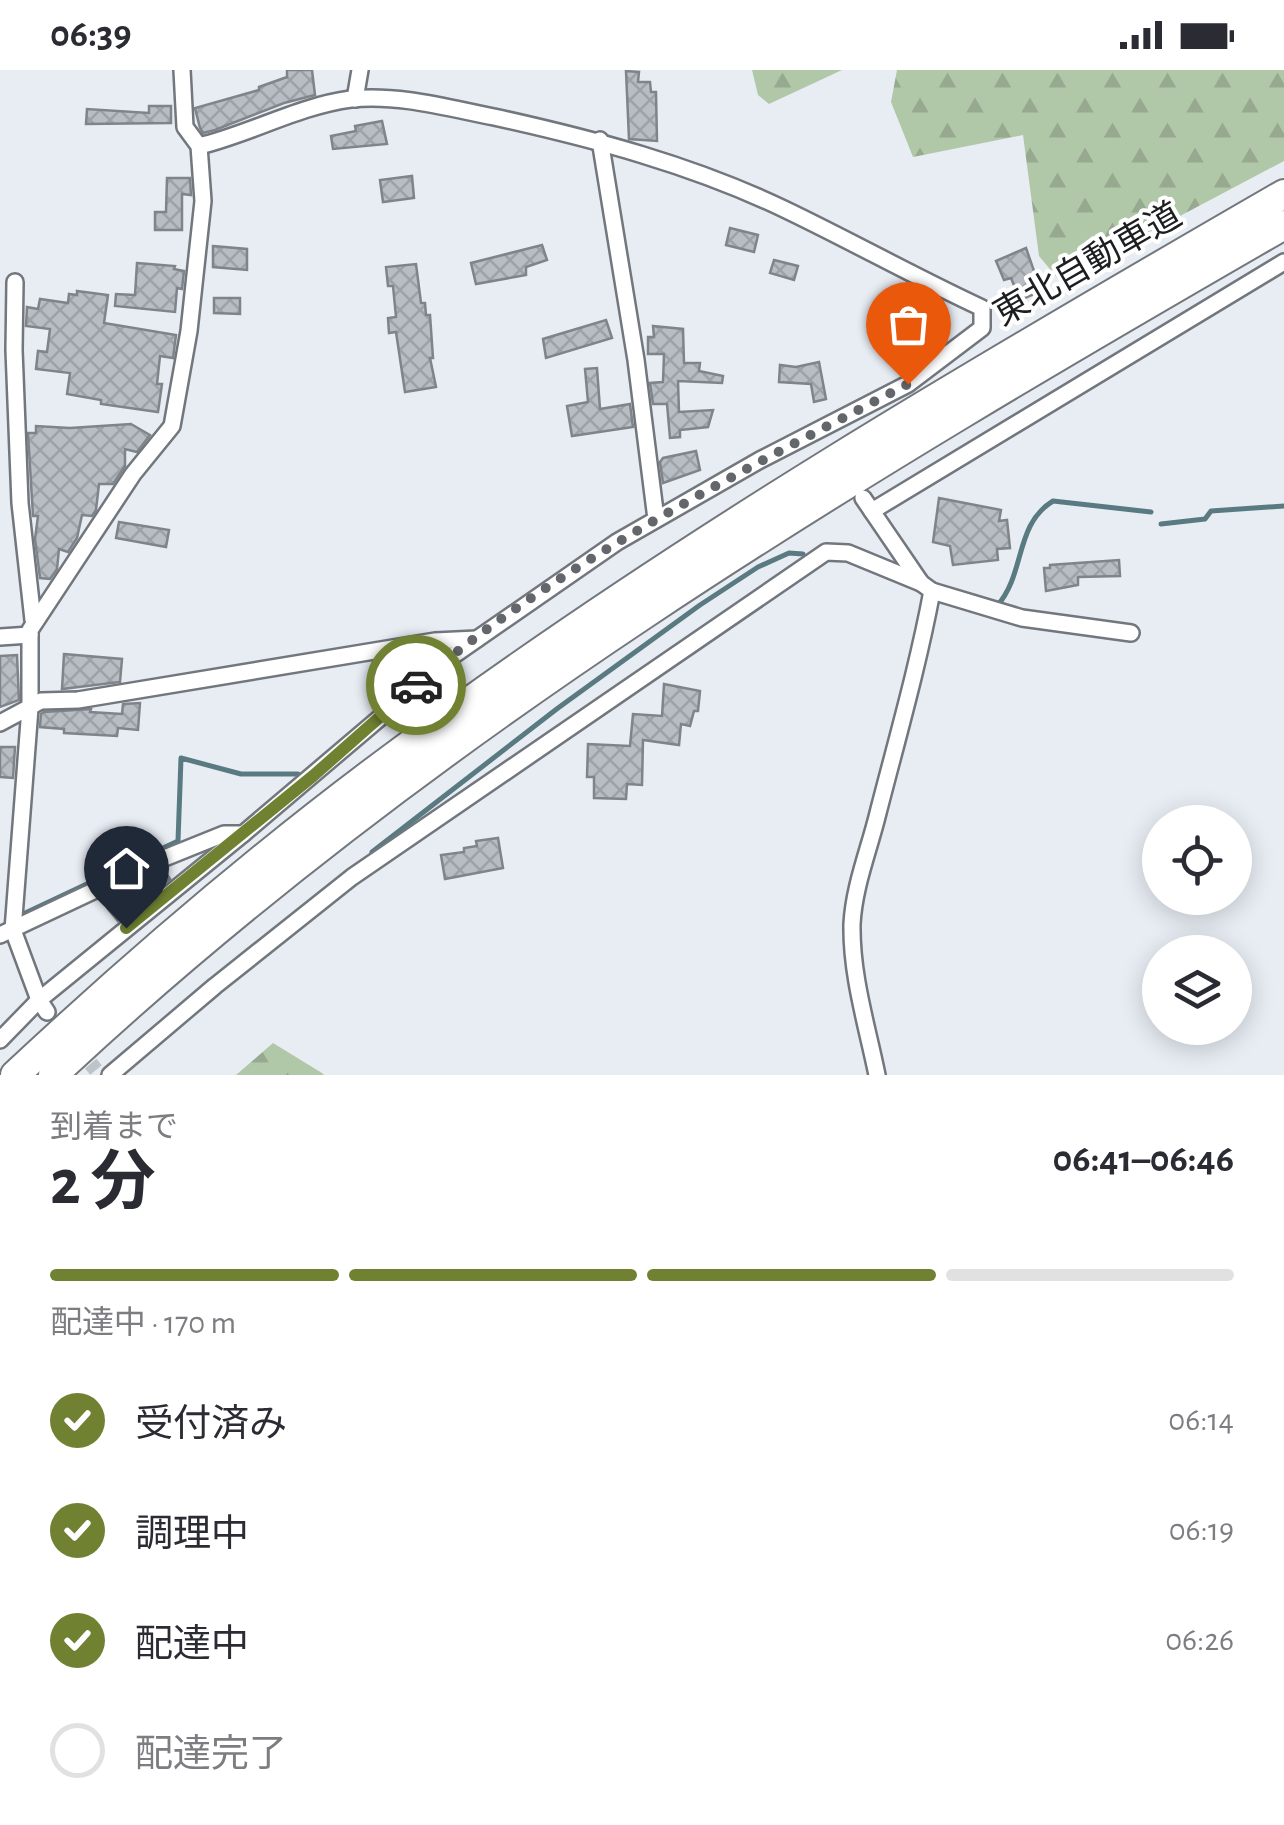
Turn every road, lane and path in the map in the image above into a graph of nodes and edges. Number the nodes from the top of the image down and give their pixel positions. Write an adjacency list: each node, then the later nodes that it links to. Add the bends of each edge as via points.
1 (182, 70): 5 (street, via 185,127)
2 (360, 70): 3 (street)
3 (355, 99): 4 (street, via 442,106); 5 (street)
4 (600, 140): 13 (street); 13 (street, via 783,208 982,308 982,328 908,384)
5 (199, 146): 15 (street, via 204,201 172,426)
6 (1284, 194): 26 (highway, 東北自動車道, via 917,410 585,620 303,826)
7 (1284, 225): 27 (highway, 東北自動車道, via 978,403 616,631 318,848)
8 (1284, 262): 14 (street, via 867,504)
9 (15, 282): 10 (street)
10 (7, 349): 11 (street)
11 (19, 468): 12 (street); 15 (street)
12 (0, 469)
13 (656, 519): 18 (street)
14 (929, 592): 16 (street, via 1067,626); 25 (street, via 848,553 826,552 352,877); 28 (street, via 853,912 861,1002)
15 (32, 628): 17 (street); 19 (street)
16 (1132, 633)
17 (0, 637)
18 (477, 639): 19 (street, via 434,640); 21 (street)
19 (30, 708): 20 (street); 22 (street)
20 (0, 723)
21 (243, 834): 22 (street, via 224,834 157,861); 23 (street)
22 (6, 932): 23 (street)
23 (43, 1006): 24 (street)
24 (0, 1040)
25 (102, 1073)
26 (14, 1075)
27 (53, 1075)
28 (877, 1075)

